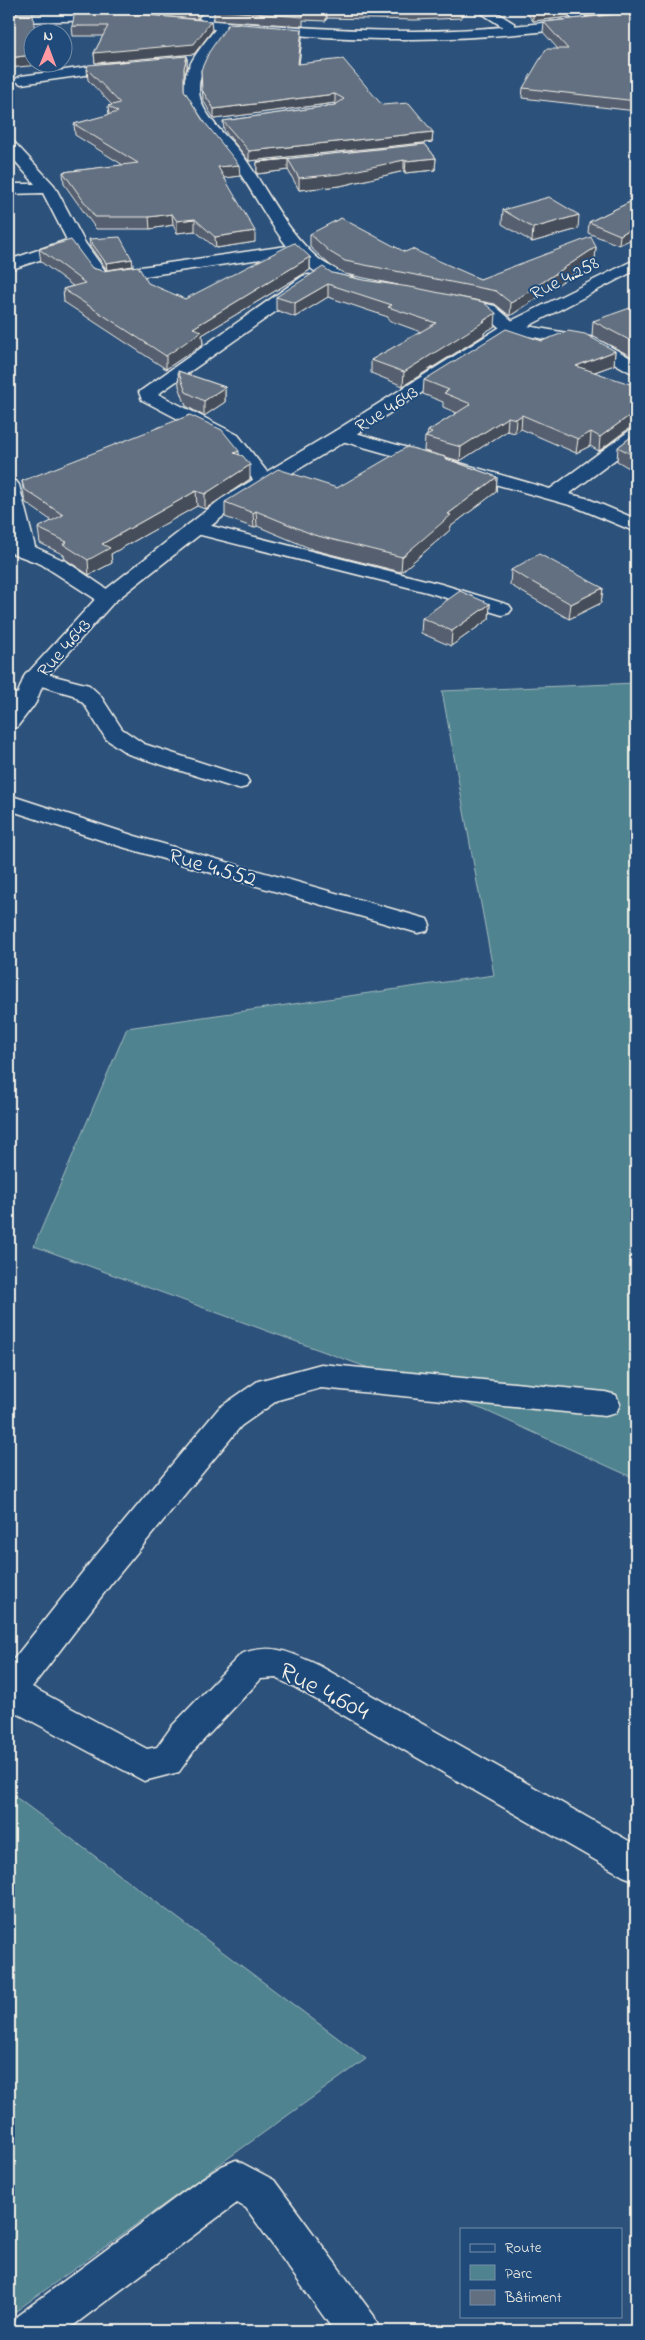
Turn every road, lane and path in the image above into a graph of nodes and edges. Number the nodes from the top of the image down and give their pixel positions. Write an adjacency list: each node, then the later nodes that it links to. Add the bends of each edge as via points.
1 (482, 9): 9 (main road)
2 (98, 10): 4 (main road); 8 (main road, via 124,15)
3 (636, 10): 6 (main road)
4 (9, 12)
5 (210, 13): 9 (main road, via 306,26 383,30); 10 (main road, via 161,18)
6 (575, 13): 9 (main road)
7 (636, 16): 10 (main road, via 432,35 336,34)
8 (9, 18)
9 (508, 24)
10 (225, 26): 11 (main road)
11 (200, 60): 12 (main road); 16 (main road, via 193,79 193,100)
12 (181, 62)
13 (134, 65): 14 (main road)
14 (21, 80)
15 (228, 124): 16 (main road)
16 (209, 126): 19 (main road)
17 (9, 145): 20 (main road)
18 (264, 166): 19 (main road)
19 (244, 168): 23 (main road)
20 (48, 188): 21 (main road); 22 (main road)
21 (9, 189)
22 (77, 243): 23 (main road, via 99,275 104,277); 25 (main road)
23 (298, 249): 26 (main road)
24 (636, 264): 29 (main road, Rue 4.258)
25 (9, 265)
26 (322, 272): 27 (main road, via 338,280); 33 (main road, via 261,310 190,365 148,392 148,396 231,439)
27 (372, 287)
28 (444, 299): 29 (main road, via 489,310)
29 (511, 328): 30 (main road, via 588,342); 32 (main road, Rue 4.643)
30 (636, 368)
31 (636, 435): 35 (main road)
32 (342, 436): 33 (main road, Rue 4.643); 35 (main road)
33 (264, 482): 37 (main road, Rue 4.643)
34 (9, 485): 38 (main road)
35 (552, 496): 36 (main road, via 579,502)
36 (636, 526)
37 (196, 528): 39 (main road, Rue 4.643); 40 (main road, via 434,588)
38 (17, 547): 39 (main road, via 49,560)
39 (107, 598): 41 (main road, Rue 4.643)
40 (502, 609)
41 (35, 677): 42 (main road, Rue 4.643); 44 (main road, via 81,690 92,700 114,734 136,749)
42 (17, 701): 43 (main road, Rue 4.643)
43 (9, 722)
44 (238, 782)
45 (9, 802): 46 (main road, Rue 4.552, via 127,841)
46 (418, 925)
47 (605, 1404): 48 (main road, via 321,1376 269,1390 230,1417 100,1574)
48 (9, 1692): 49 (main road, Rue 4.604, via 144,1765 167,1761 184,1738 253,1664 278,1662)
49 (636, 1864)
50 (32, 2331): 51 (main road, via 236,2180 260,2194)
51 (360, 2331)

